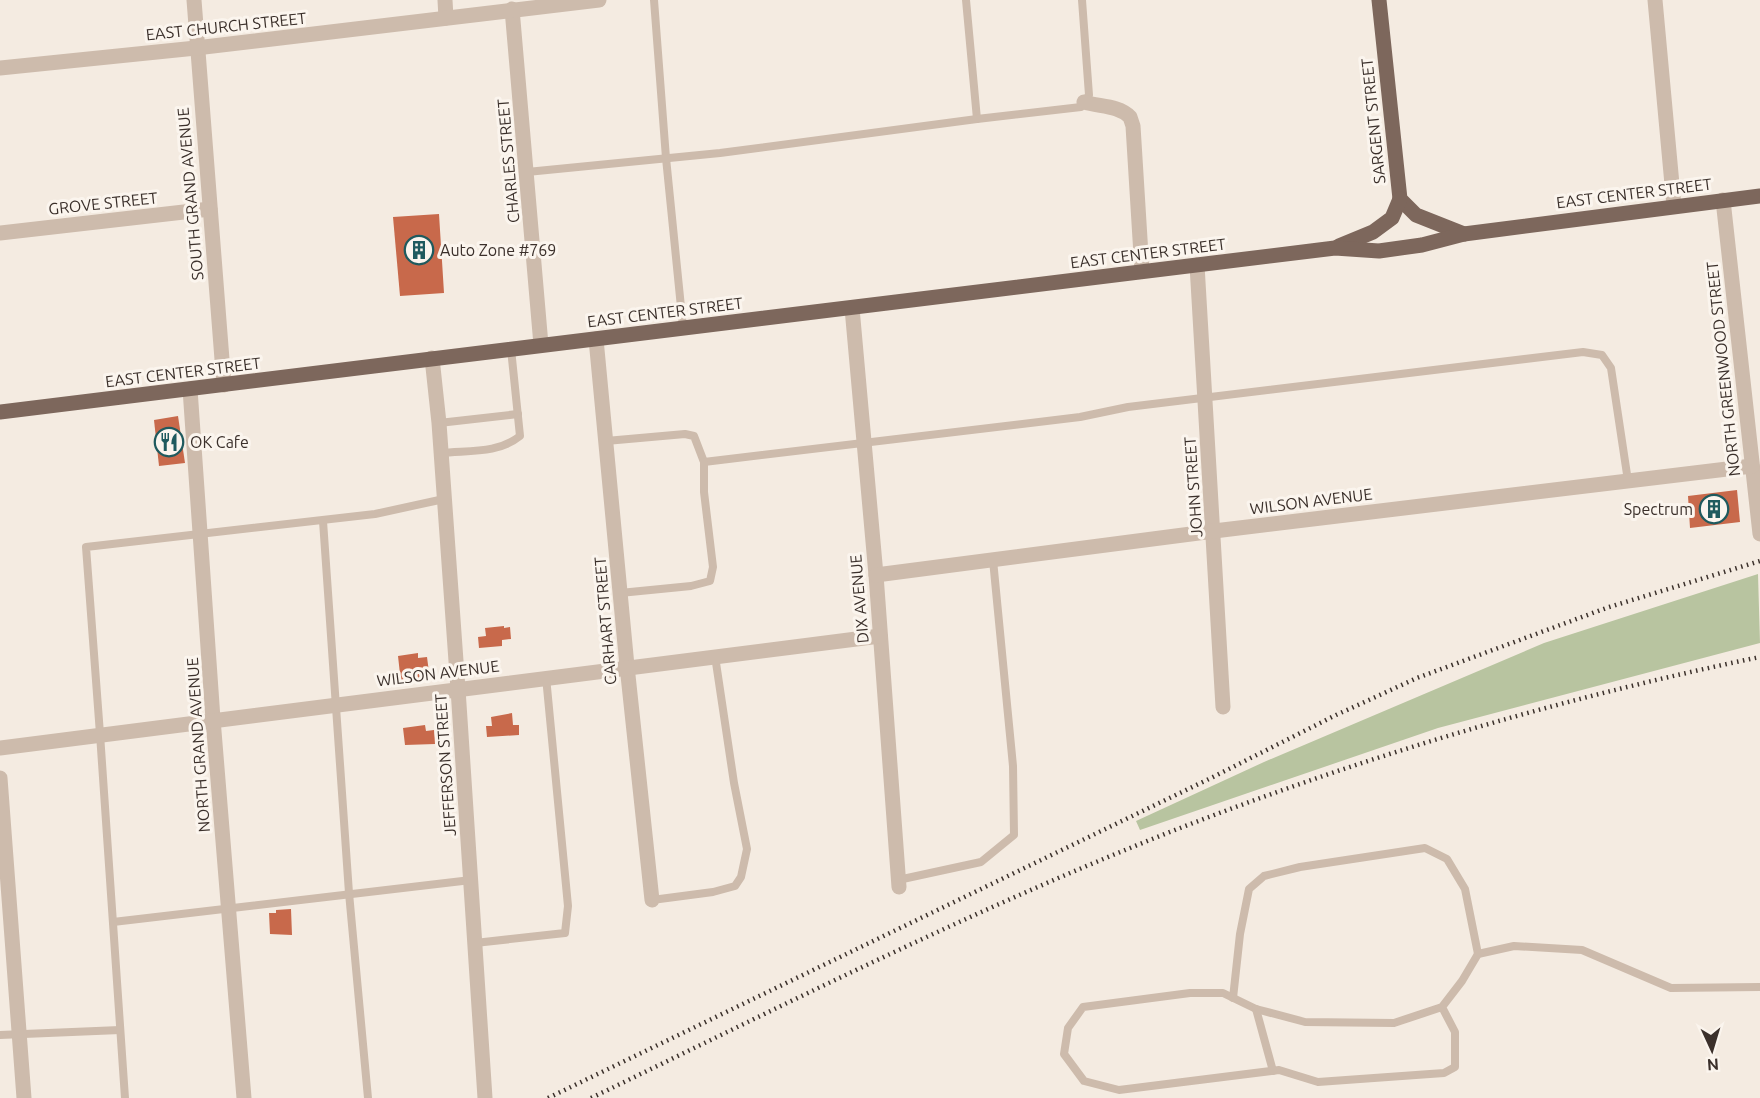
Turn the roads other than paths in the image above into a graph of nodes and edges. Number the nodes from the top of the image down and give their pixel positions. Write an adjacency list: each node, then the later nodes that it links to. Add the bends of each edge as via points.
1 (194, 0): 12 (street, SOUTH GRAND AVENUE)
2 (445, 0): 11 (street)
3 (596, 0): 9 (street, EAST CHURCH STREET)
4 (654, 0): 16 (lane)
5 (966, 0): 15 (lane)
6 (1082, 0): 14 (lane, via 1089,95)
7 (1379, 0): 19 (main road, SARGENT STREET)
8 (1655, 0): 21 (street)
9 (544, 3): 10 (street, EAST CHURCH STREET)
10 (513, 9): 11 (street, EAST CHURCH STREET); 17 (street, CHARLES STREET)
11 (446, 18): 12 (street, EAST CHURCH STREET)
12 (196, 48): 13 (street, EAST CHURCH STREET); 22 (street, SOUTH GRAND AVENUE)
13 (0, 68)
14 (1084, 102): 15 (lane, via 1081,107); 27 (street, via 1119,109 1130,117)
15 (977, 118): 16 (lane)
16 (666, 158): 17 (lane); 29 (lane)
17 (527, 172): 31 (street, CHARLES STREET)
18 (1760, 196): 20 (main road, EAST CENTER STREET)
19 (1400, 199): 24 (main road, SARGENT STREET, via 1416,215); 25 (main road, EAST CENTER STREET, via 1392,218 1373,232)
20 (1723, 200): 21 (main road, EAST CENTER STREET); 44 (street, NORTH GREENWOOD STREET)
21 (1674, 206): 24 (main road, EAST CENTER STREET)
22 (210, 209): 23 (street, GROVE STREET); 34 (street, SOUTH GRAND AVENUE)
23 (0, 232)
24 (1464, 234): 25 (main road, EAST CENTER STREET, via 1379,251)
25 (1335, 248): 26 (main road, EAST CENTER STREET)
26 (1197, 265): 27 (main road, EAST CENTER STREET); 36 (street, JOHN STREET)
27 (1142, 271): 28 (main road, EAST CENTER STREET)
28 (852, 308): 29 (main road, EAST CENTER STREET); 41 (street, DIX AVENUE)
29 (682, 327): 30 (main road, EAST CENTER STREET)
30 (596, 339): 31 (main road, EAST CENTER STREET); 40 (street, CARHART STREET)
31 (542, 345): 32 (main road, EAST CENTER STREET)
32 (511, 349): 33 (main road, EAST CENTER STREET); 38 (lane)
33 (432, 358): 34 (main road, EAST CENTER STREET); 39 (street, JEFFERSON STREET)
34 (224, 386): 35 (main road, EAST CENTER STREET)
35 (190, 389): 37 (main road, EAST CENTER STREET); 49 (street, NORTH GRAND AVENUE)
36 (1205, 399): 41 (lane); 45 (lane, via 1583,352 1602,355 1611,368); 48 (street, JOHN STREET)
37 (0, 412)
38 (518, 414): 39 (lane); 42 (lane, via 520,436 511,443 500,448)
39 (439, 423): 42 (street, JEFFERSON STREET)
40 (606, 441): 43 (lane, via 685,434 694,436); 53 (street, CARHART STREET)
41 (864, 442): 43 (lane); 52 (street, DIX AVENUE)
42 (441, 453): 46 (street, JEFFERSON STREET)
43 (704, 462): 53 (lane, via 713,567 710,581)
44 (1752, 466): 45 (street, WILSON AVENUE); 50 (street, NORTH GREENWOOD STREET)
45 (1628, 481): 48 (street, WILSON AVENUE)
46 (444, 499): 47 (lane); 58 (street, JEFFERSON STREET)
47 (323, 521): 49 (lane); 59 (lane)
48 (1214, 531): 51 (street, WILSON AVENUE); 60 (street, JOHN STREET)
49 (200, 534): 61 (street, NORTH GRAND AVENUE); 62 (lane, via 86,547)
50 (1760, 534)
51 (993, 560): 52 (street, WILSON AVENUE); 66 (lane, via 1013,766 1014,835 981,862)
52 (876, 575): 54 (street, DIX AVENUE)
53 (620, 593): 56 (street, CARHART STREET)
54 (880, 636): 55 (street, WILSON AVENUE); 66 (street, DIX AVENUE)
55 (715, 656): 56 (street, WILSON AVENUE); 68 (lane, via 747,849 741,877 735,886 713,892)
56 (627, 666): 57 (street, WILSON AVENUE); 68 (street, CARHART STREET)
57 (546, 677): 58 (street, WILSON AVENUE); 71 (lane, via 568,906 565,933)
58 (458, 689): 59 (street, WILSON AVENUE); 65 (street, JEFFERSON STREET)
59 (336, 704): 61 (street, WILSON AVENUE); 67 (lane)
60 (1223, 707)
61 (213, 719): 62 (street, WILSON AVENUE); 69 (street, NORTH GRAND AVENUE)
62 (100, 734): 63 (street, WILSON AVENUE); 70 (lane)
63 (0, 748)
64 (0, 778): 78 (street)
65 (471, 880): 67 (lane); 71 (street, JEFFERSON STREET)
66 (899, 883)
67 (349, 893): 69 (lane); 84 (lane)
68 (652, 900)
69 (229, 909): 70 (lane); 83 (street, NORTH GRAND AVENUE)
70 (112, 922): 77 (lane)
71 (475, 943): 85 (street, JEFFERSON STREET)
72 (1478, 954): 73 (lane, via 1514,946 1582,950 1671,988); 74 (lane, via 1465,889 1447,859 1425,848 1300,867 1264,876 1249,889); 75 (lane)
73 (1760, 987)
74 (1233, 998): 76 (lane); 80 (lane, via 1223,993 1190,993 1083,1007 1068,1028 1064,1054 1084,1081 1119,1090)
75 (1442, 1007): 76 (lane, via 1394,1023 1305,1022); 80 (lane, via 1455,1032 1455,1067 1444,1073 1318,1082)
76 (1256, 1009): 80 (lane)
77 (120, 1030): 78 (lane); 82 (lane)
78 (19, 1034): 79 (lane); 81 (street)
79 (0, 1035)
80 (1273, 1071)
81 (24, 1098)
82 (124, 1098)
83 (244, 1098)
84 (368, 1098)
85 (485, 1098)

